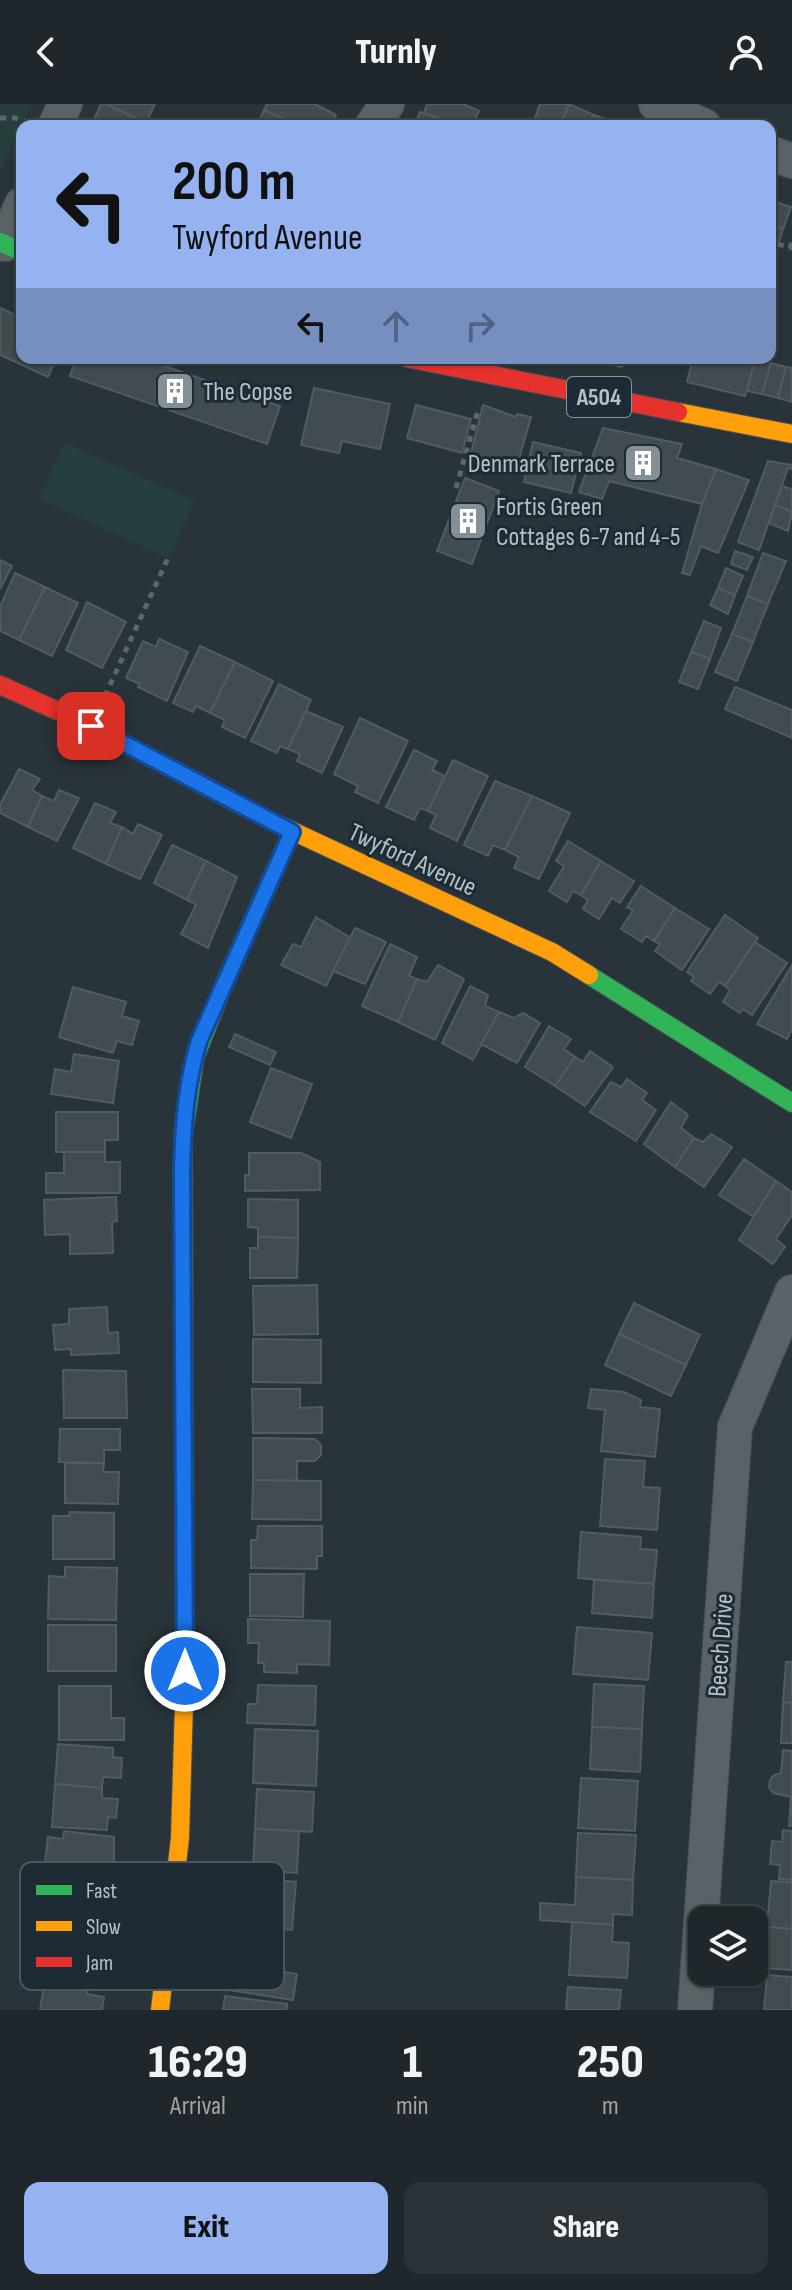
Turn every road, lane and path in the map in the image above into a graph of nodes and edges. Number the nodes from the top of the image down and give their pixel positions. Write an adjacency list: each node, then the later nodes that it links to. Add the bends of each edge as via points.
1 (656, 104): 4 (street)
2 (0, 118): 3 (path)
3 (21, 120)
4 (691, 120)
5 (16, 223): 8 (street)
6 (792, 243): 7 (path, via 790,248)
7 (778, 244)
8 (9, 246)
9 (435, 364): 10 (street, A504)
10 (487, 375): 11 (street, A504); 12 (path)
11 (792, 434)
12 (456, 488)
13 (168, 558): 15 (path)
14 (0, 685): 15 (street, Twyford Avenue)
15 (91, 726): 16 (street, Twyford Avenue)
16 (292, 832): 17 (street, Twyford Avenue, via 552,952); 19 (street, via 204,1028 184,1110 185,1703)
17 (792, 1103)
18 (792, 1292): 22 (street, Beech Drive, via 735,1427)
19 (177, 1862)
20 (162, 1990): 21 (street)
21 (160, 2010)
22 (695, 2010)

